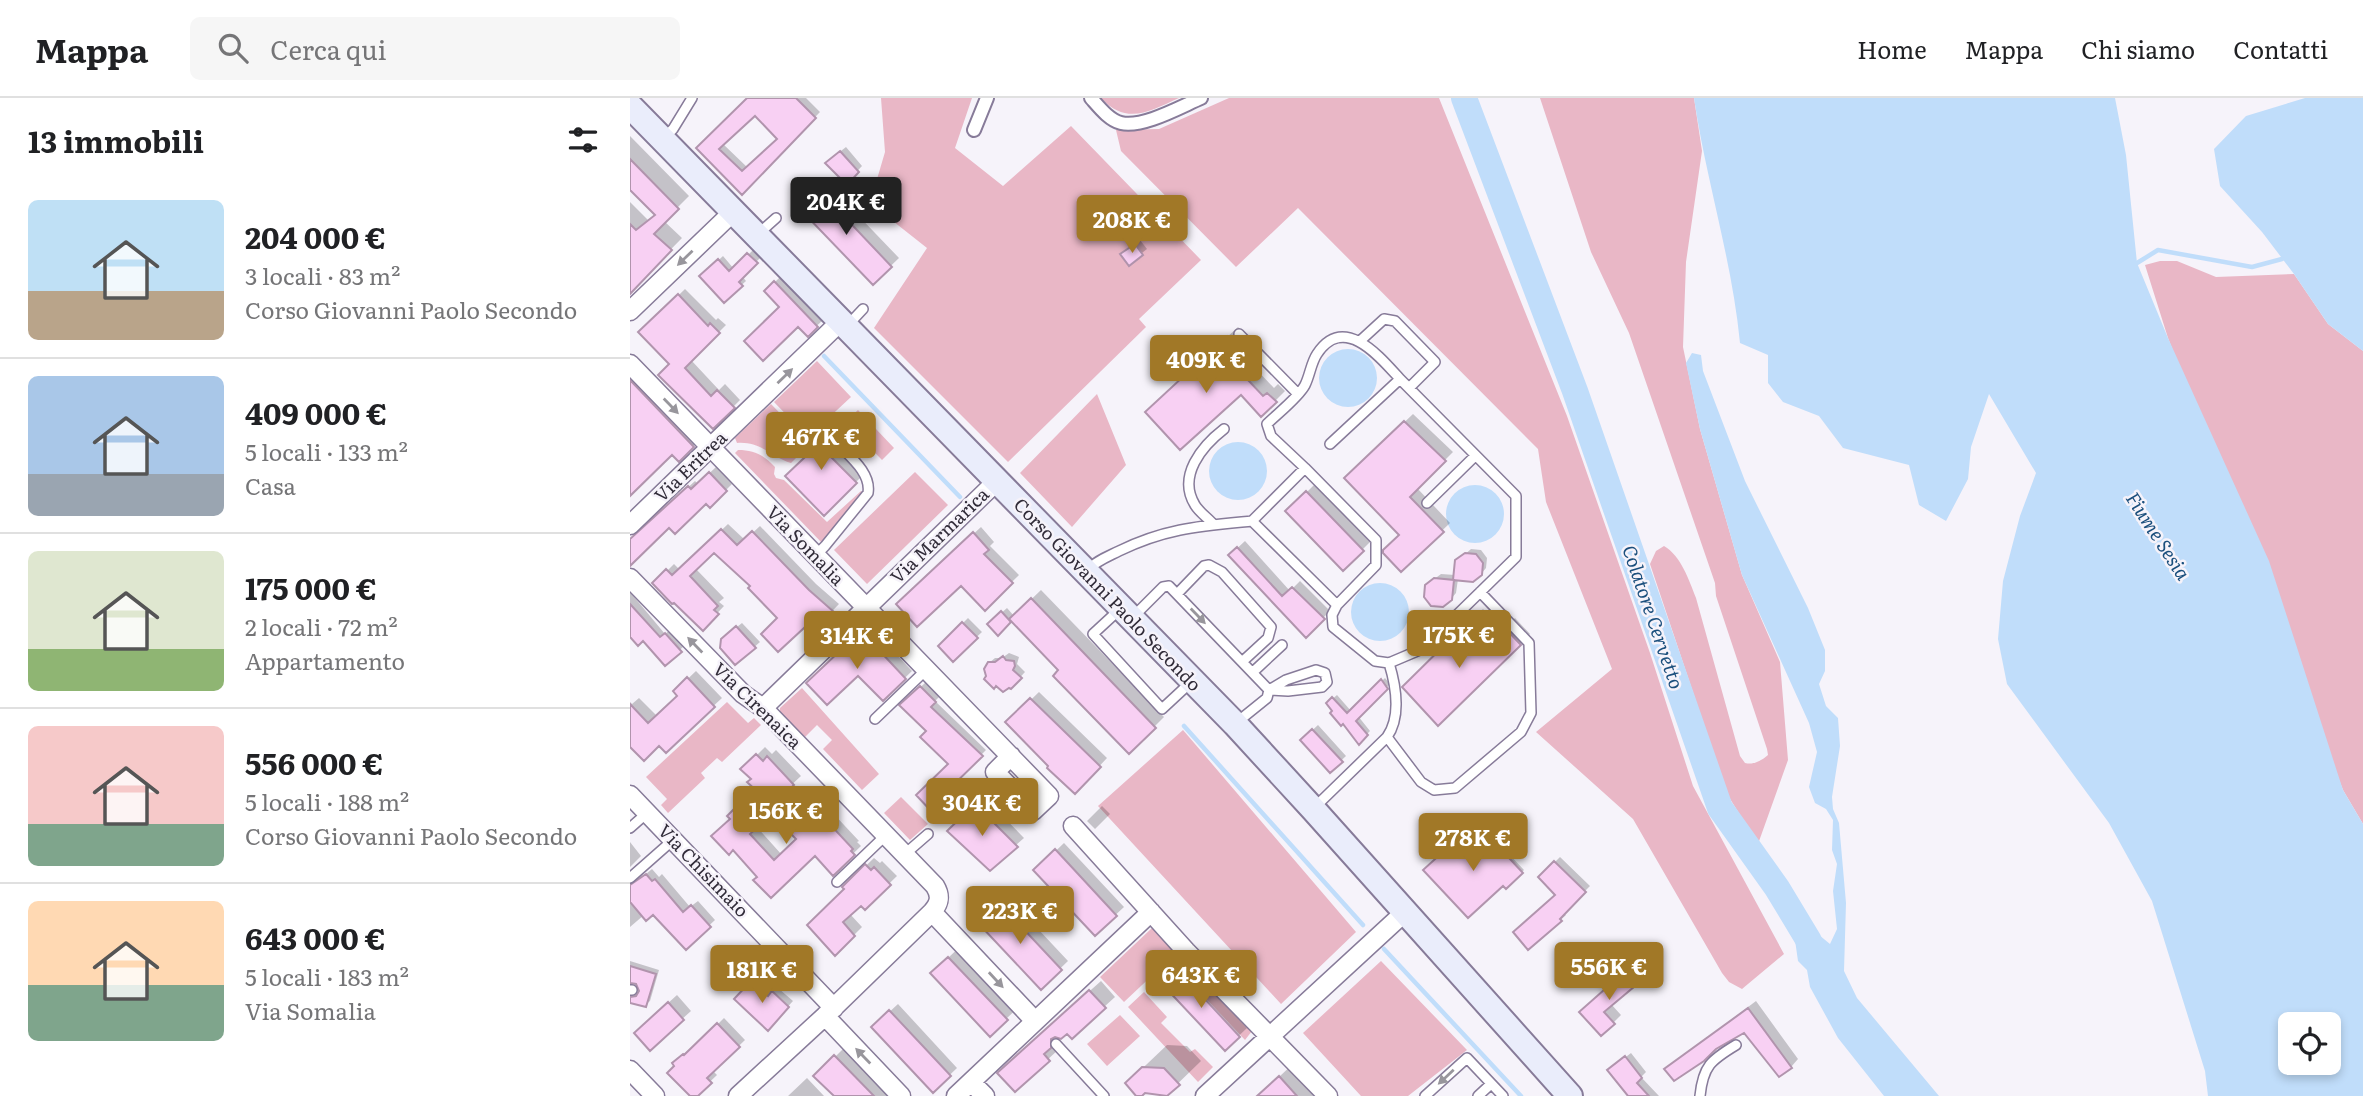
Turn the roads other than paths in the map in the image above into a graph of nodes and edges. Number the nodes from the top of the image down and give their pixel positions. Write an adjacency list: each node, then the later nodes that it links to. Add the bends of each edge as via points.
1 (692, 98): 7 (lane)
2 (986, 98): 6 (street)
3 (1091, 98): 4 (street, via 1119,123 1134,124)
4 (1201, 98)
5 (630, 106): 7 (main road, Corso Giovanni Paolo Secondo)
6 (974, 130)
7 (663, 139): 8 (main road, Corso Giovanni Paolo Secondo)
8 (734, 211): 10 (main road, Corso Giovanni Paolo Secondo); 11 (street, one-way to 11)
9 (776, 218): 10 (lane)
10 (757, 235): 12 (main road, Corso Giovanni Paolo Secondo)
11 (630, 311)
12 (850, 319): 21 (street, Via Eritrea, one-way to 12); 25 (main road, Corso Giovanni Paolo Secondo)
13 (1239, 334): 18 (lane)
14 (1360, 341): 16 (lane, via 1375,350); 17 (lane, via 1384,319 1395,321 1435,362); 18 (lane, via 1341,338 1326,342)
15 (630, 364): 21 (street, Via Somalia, one-way to 21)
16 (1400, 379): 17 (lane); 20 (lane)
17 (1409, 388): 23 (lane)
18 (1297, 393): 24 (lane, via 1267,424 1271,436)
19 (1224, 429): 29 (lane, via 1193,464 1188,484 1195,505)
20 (1330, 444)
21 (711, 447): 28 (street, Via Eritrea); 30 (street, Via Somalia)
22 (841, 447): 30 (lane, via 870,485)
23 (1475, 456): 26 (lane); 33 (lane, via 1517,496 1516,556)
24 (1305, 468): 27 (lane); 35 (lane, via 1376,540 1376,565)
25 (997, 481): 31 (main road, Corso Giovanni Paolo Secondo); 36 (street, Via Marmarica)
26 (1427, 503)
27 (1252, 522): 29 (lane); 35 (lane)
28 (630, 525)
29 (1214, 525): 31 (lane, via 1186,527 1142,540)
30 (815, 556): 36 (street, Via Somalia)
31 (1085, 572): 37 (main road, Corso Giovanni Paolo Secondo)
32 (630, 578): 45 (street, Via Cirenaica, one-way to 32, via 743,694)
33 (1480, 592): 40 (lane, via 1422,649); 48 (lane, via 1530,643 1531,713 1521,733 1455,788 1434,790 1421,782)
34 (1177, 594): 37 (lane, via 1169,586 1163,587); 39 (lane, one-way to 39); 39 (lane, via 1204,566 1222,572 1271,627 1268,638)
35 (1337, 605): 40 (lane, via 1333,627 1375,661)
36 (865, 607): 41 (street, Via Somalia); 45 (street, Via Marmarica)
37 (1126, 614): 43 (main road, Corso Giovanni Paolo Secondo); 43 (lane, via 1093,634 1162,709)
38 (1282, 645): 42 (lane)
39 (1243, 662): 42 (lane)
40 (1389, 663): 48 (lane, via 1395,705 1393,728)
41 (926, 670): 46 (lane); 50 (street, Via Somalia, via 1010,756 995,772 1033,811)
42 (1253, 672): 44 (lane)
43 (1192, 682): 47 (main road, Corso Giovanni Paolo Secondo)
44 (1269, 690): 44 (lane, via 1322,687 1325,673 1316,670); 47 (lane, via 1267,698)
45 (763, 708): 56 (street, Via Cirenaica)
46 (875, 719)
47 (1235, 724): 51 (main road, Corso Giovanni Paolo Secondo)
48 (1387, 737): 51 (lane)
49 (630, 795): 52 (street, Via Chisimaio)
50 (1049, 796)
51 (1313, 808): 63 (main road, Corso Giovanni Paolo Secondo)
52 (648, 813): 54 (lane); 57 (street, Via Chisimaio)
53 (1073, 826): 62 (street)
54 (630, 828)
55 (928, 834): 58 (lane)
56 (886, 835): 58 (street, Via Cirenaica); 60 (lane)
57 (673, 840): 59 (lane); 64 (street, Via Chisimaio)
58 (905, 854): 61 (street, Via Cirenaica, via 936,886 939,901)
59 (630, 878)
60 (836, 882)
61 (932, 912): 64 (street); 65 (street, one-way to 65)
62 (1150, 912): 65 (street); 66 (street)
63 (1405, 912): 66 (street); 83 (main road, Corso Giovanni Paolo Secondo)
64 (829, 1012): 73 (street); 74 (street, Via Chisimaio, one-way to 64)
65 (1039, 1026): 70 (street)
66 (1270, 1035): 78 (street); 79 (street)
67 (1056, 1044): 77 (lane)
68 (1736, 1045): 84 (lane, via 1708,1065)
69 (630, 1070): 72 (street)
70 (971, 1082): 75 (street); 76 (street)
71 (1491, 1084): 80 (lane, one-way to 80, via 1466,1058); 81 (lane); 82 (lane)
72 (655, 1096)
73 (738, 1096)
74 (901, 1096)
75 (956, 1096)
76 (985, 1096)
77 (1104, 1096)
78 (1205, 1096)
79 (1328, 1096)
80 (1425, 1096)
81 (1478, 1096)
82 (1503, 1096)
83 (1570, 1096)
84 (1700, 1096)

